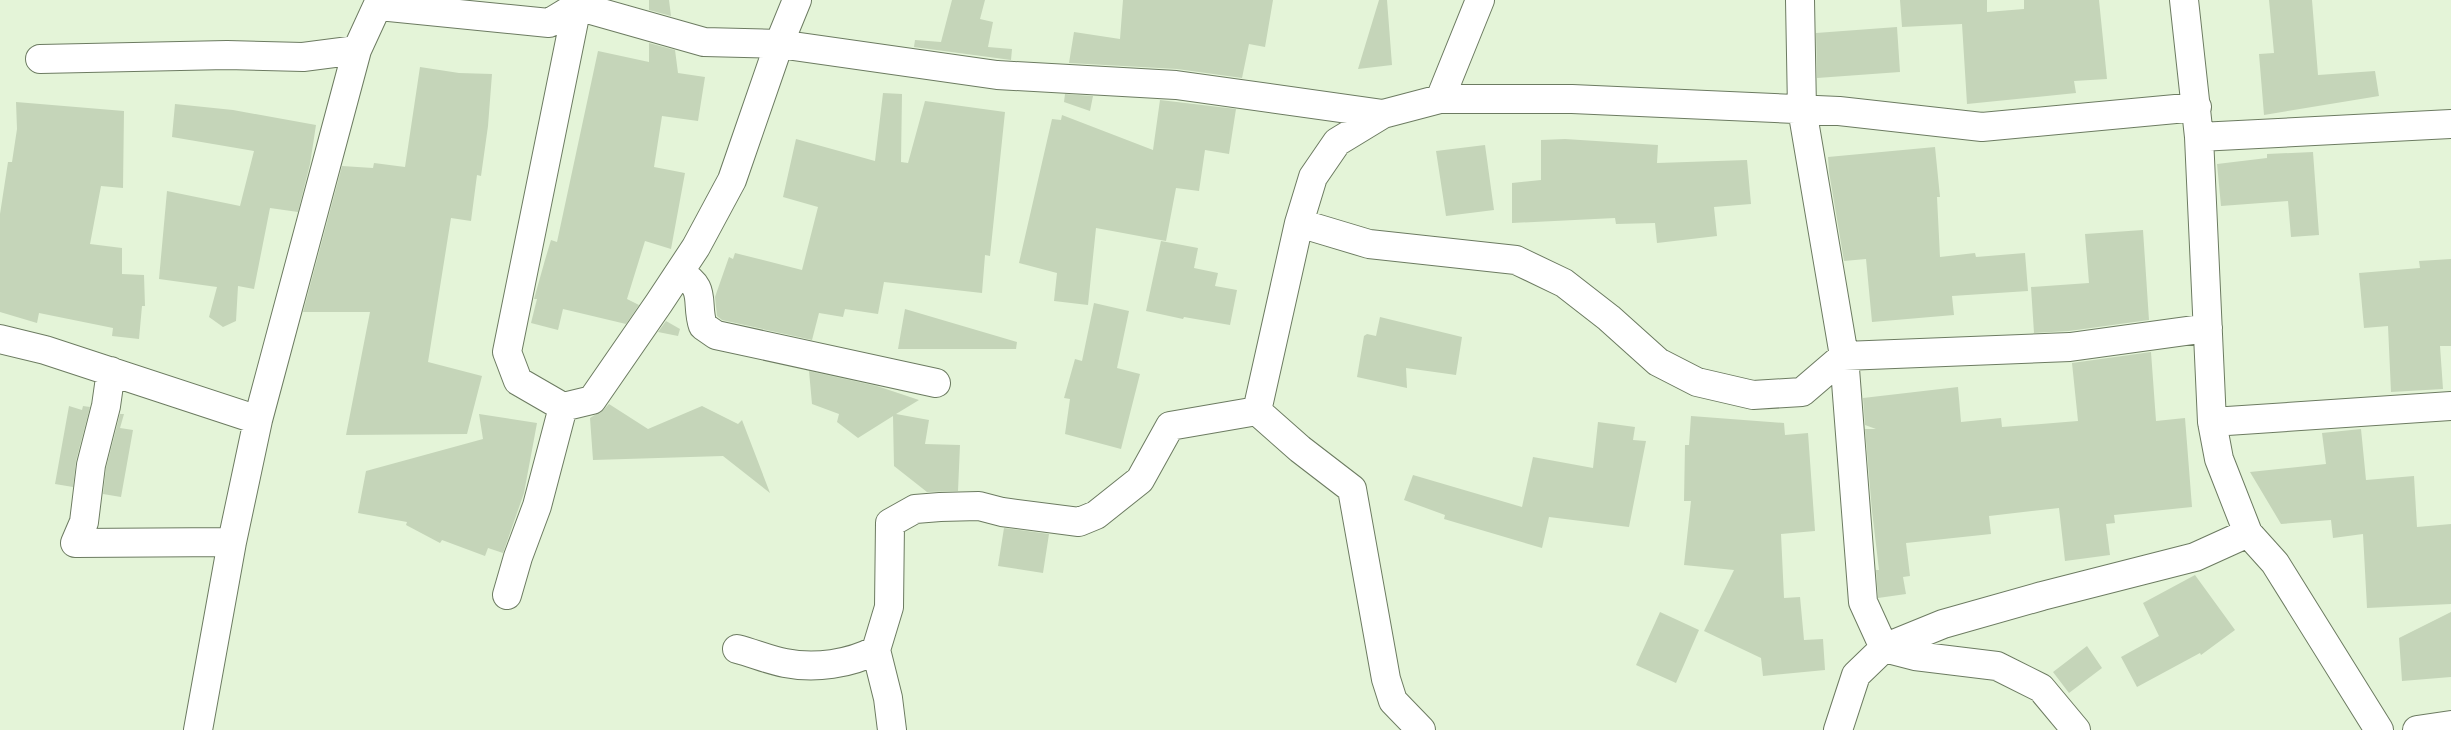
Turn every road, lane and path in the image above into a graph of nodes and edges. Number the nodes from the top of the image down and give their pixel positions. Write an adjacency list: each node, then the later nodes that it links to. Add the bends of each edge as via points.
1 (797, 0): 7 (street)
2 (1480, 0): 10 (street)
3 (1800, 0): 12 (street)
4 (2184, 0): 11 (street)
5 (380, 3): 6 (street, via 549,23); 8 (street)
6 (577, 6): 7 (street, via 704,42); 24 (street, via 507,352 518,381)
7 (779, 44): 13 (street, via 997,75 1176,85); 17 (street, via 732,180)
8 (357, 50): 9 (street, via 303,57 227,55); 26 (street)
9 (40, 59)
10 (1440, 99): 12 (street, via 1572,99); 13 (street)
11 (2197, 108): 12 (street, via 1982,127); 15 (street)
12 (1802, 109): 20 (street)
13 (1383, 114): 16 (street, via 1337,142 1313,177)
14 (2451, 124): 15 (street)
15 (2199, 137): 18 (street)
16 (1299, 223): 20 (street, via 1369,244 1516,260 1564,283 1658,362 1697,382 1753,395 1802,392); 25 (street)
17 (679, 273): 22 (street, via 690,278 699,289 703,326 716,335); 24 (street, via 592,400)
18 (2208, 328): 20 (street, via 2070,347); 27 (street)
19 (0, 339): 21 (street)
20 (1844, 356): 31 (street, via 1863,602)
21 (111, 371): 26 (street); 29 (street, via 106,406 90,465 84,522 76,543)
22 (936, 383)
23 (2451, 406): 27 (street)
24 (564, 407): 30 (street, via 537,506)
25 (1257, 411): 33 (street, via 1170,426 1140,480 1096,515 1079,522 979,506 915,509 890,522 889,607); 37 (street, via 1352,489 1386,679 1393,701)
26 (258, 420): 29 (street)
27 (2212, 422): 28 (street, via 2219,460)
28 (2248, 533): 31 (street, via 2195,557 1943,624); 40 (street, via 2275,563)
29 (232, 542): 35 (street)
30 (507, 595)
31 (1884, 648): 38 (street, via 1856,675); 39 (street, via 1915,656 1997,666 2041,688)
32 (737, 649): 33 (street, via 787,664 842,663)
33 (876, 650): 36 (street)
34 (2451, 725): 41 (street)
35 (198, 730)
36 (892, 730)
37 (1421, 730)
38 (1838, 730)
39 (2076, 730)
40 (2379, 730)
41 (2417, 730)

